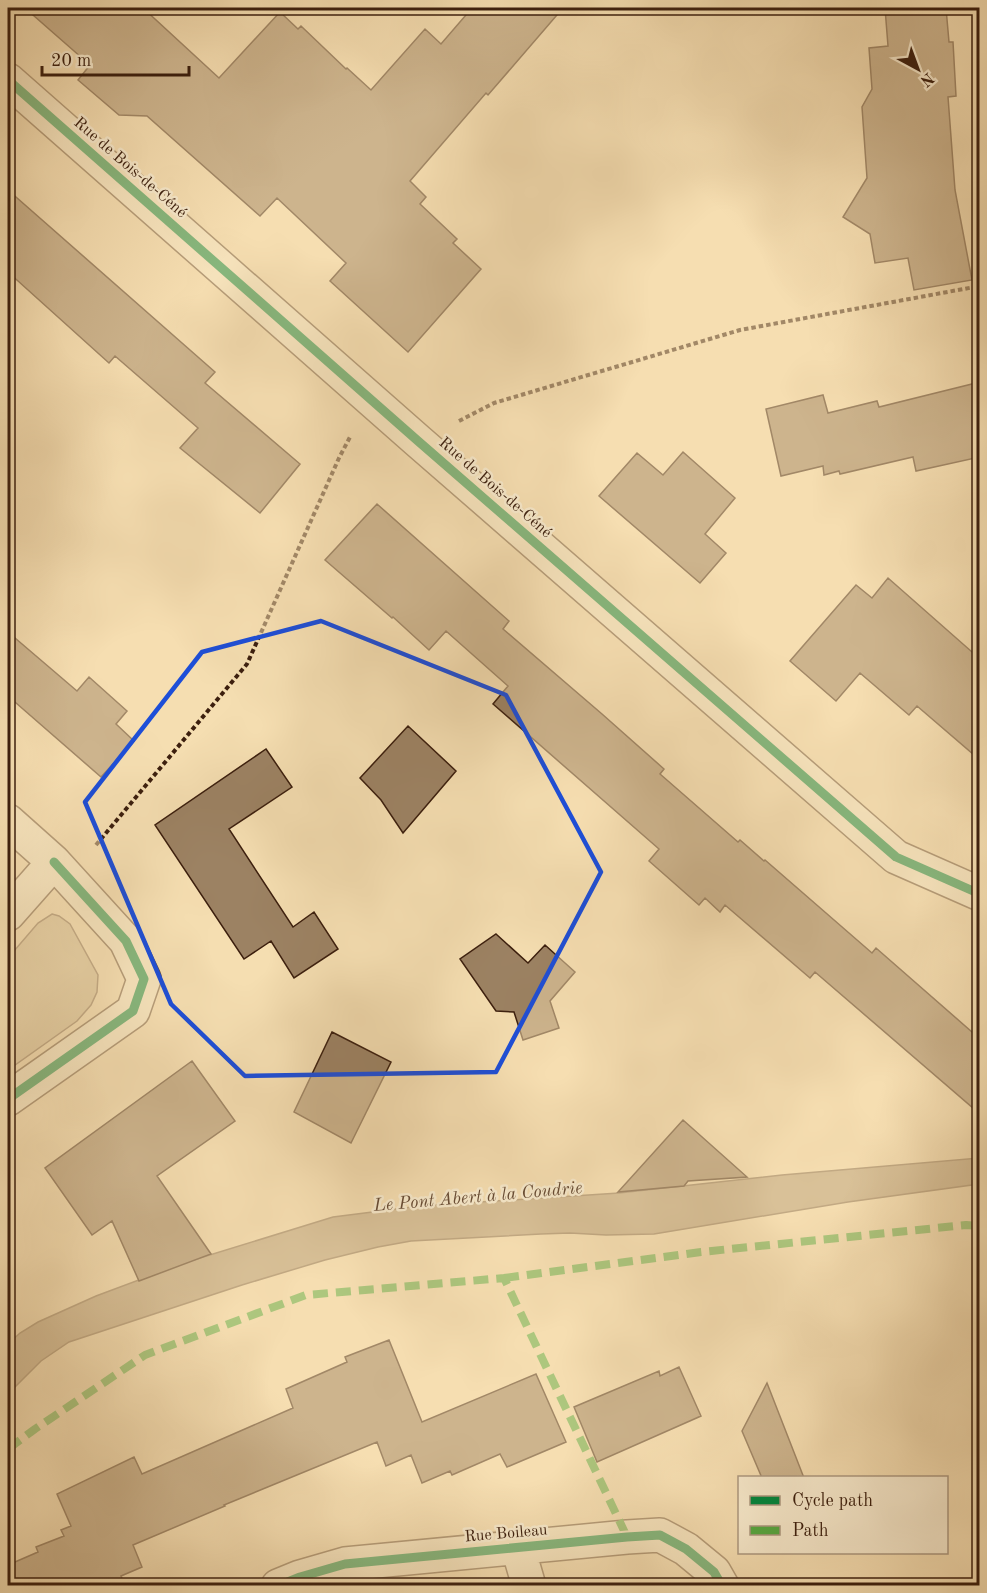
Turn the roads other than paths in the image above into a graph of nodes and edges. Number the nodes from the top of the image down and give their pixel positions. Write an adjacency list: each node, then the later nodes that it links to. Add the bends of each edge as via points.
1 (8, 80): 4 (street, Rue de Bois-de-Céné, via 896,857)
2 (8, 821): 3 (street)
3 (54, 862): 5 (street); 6 (street, via 126,941 144,979 133,1011)
4 (980, 894)
5 (8, 914)
6 (8, 1099)
7 (518, 1548): 8 (street, Rue Boileau, via 345,1564); 9 (street); 10 (street, Rue Boileau, via 660,1535 686,1549 714,1572)
8 (278, 1586)
9 (529, 1586)
10 (722, 1586)

